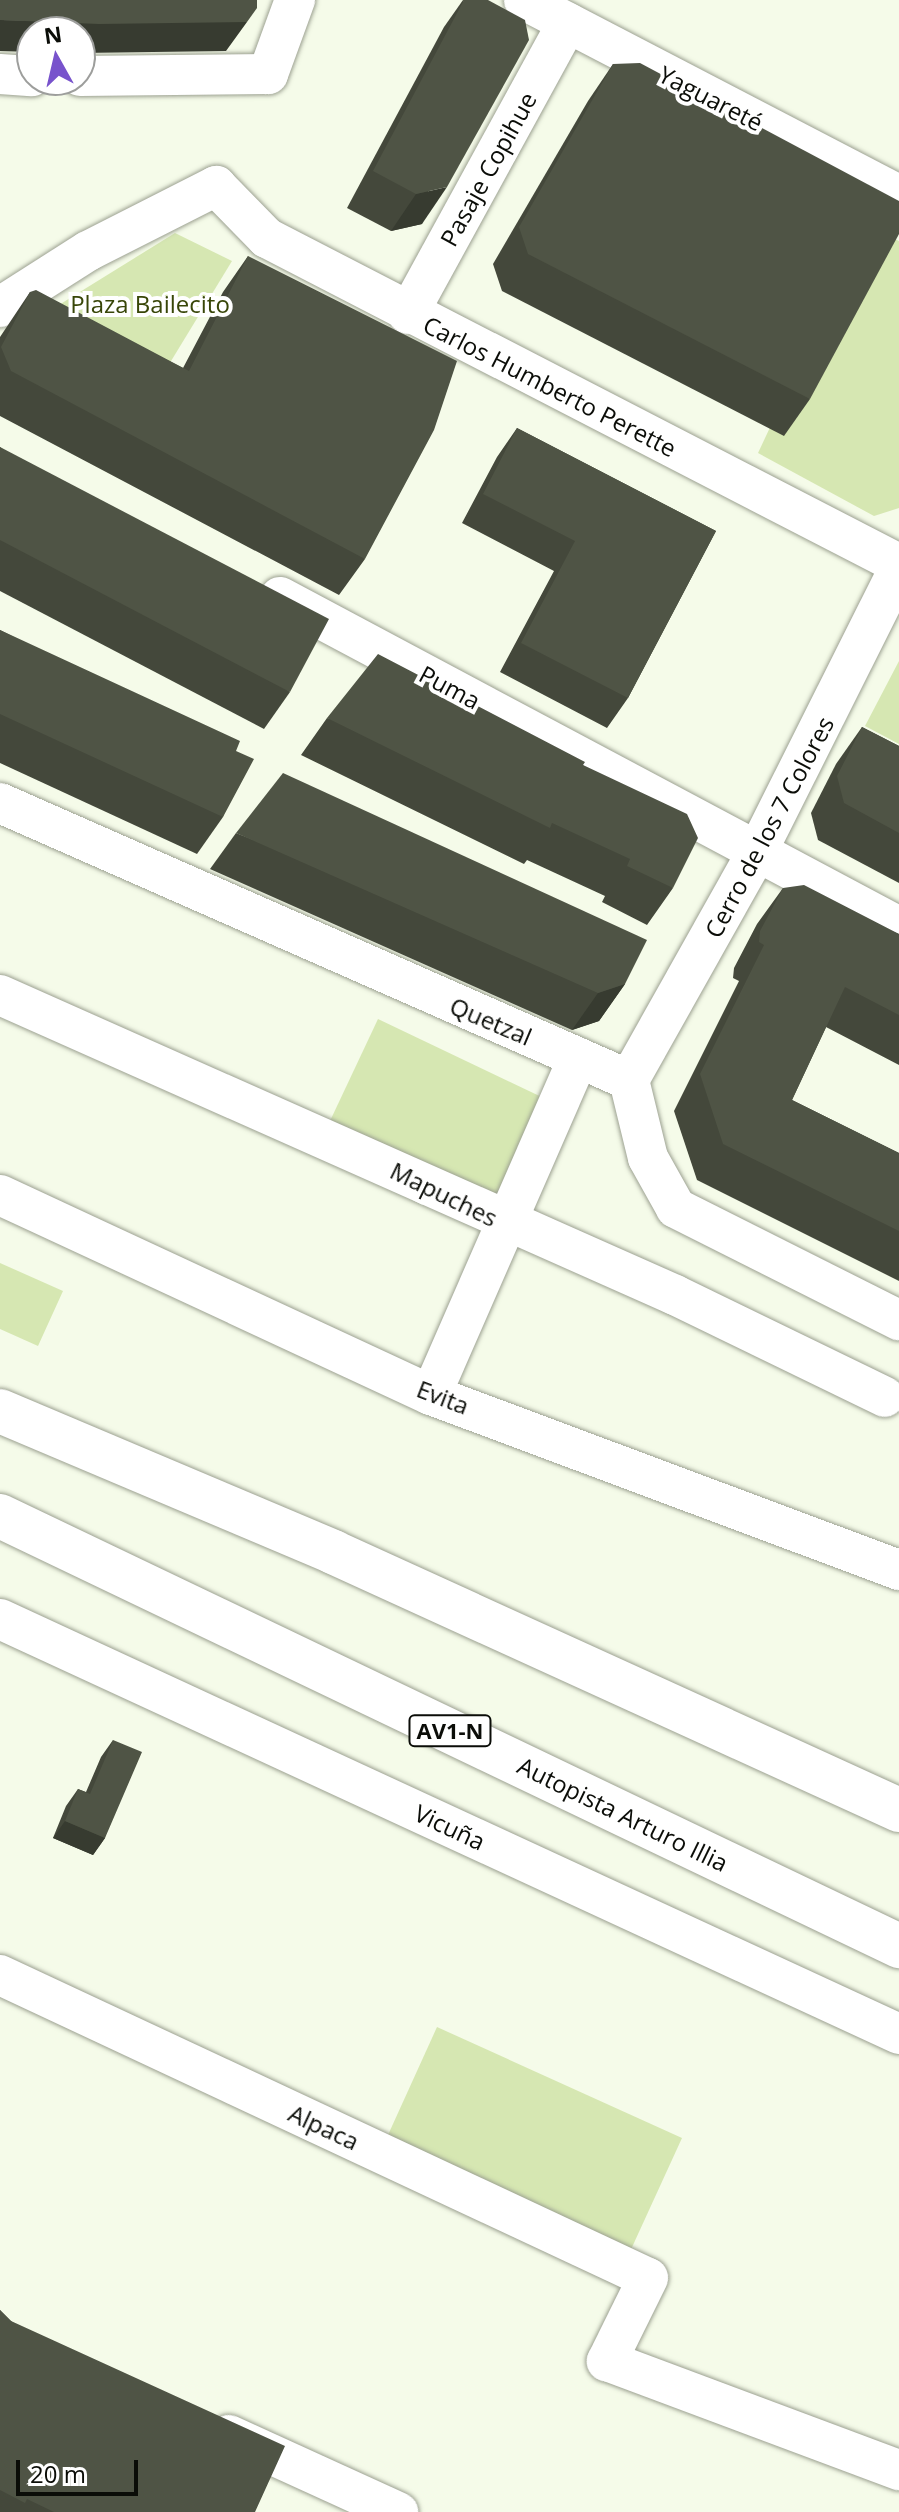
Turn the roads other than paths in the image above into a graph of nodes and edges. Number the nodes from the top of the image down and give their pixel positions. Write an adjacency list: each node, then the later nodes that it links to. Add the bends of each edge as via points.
1 (295, 0): 4 (street, via 268,74)
2 (524, 0): 3 (street, Yaguareté)
3 (567, 23): 5 (street, Yaguareté); 7 (street, Pasaje Copihue)
4 (96, 76)
5 (899, 195)
6 (0, 307): 7 (street, Carlos Humberto Perette, via 88,251 216,186 267,238)
7 (408, 314): 8 (street, Carlos Humberto Perette)
8 (899, 567): 11 (street, Cerro de los 7 Colores)
9 (247, 579): 11 (street, Puma)
10 (0, 803): 14 (street, Quetzal)
11 (757, 852): 12 (street, Puma); 15 (street, Cerro de los 7 Colores)
12 (899, 927)
13 (0, 995): 17 (street, Mapuches, via 338,1142)
14 (578, 1058): 15 (street, Quetzal); 17 (street)
15 (629, 1080): 18 (street, via 648,1158 676,1208)
16 (0, 1195): 19 (street, Evita)
17 (507, 1224): 19 (street); 20 (street, Mapuches, via 675,1295)
18 (899, 1320)
19 (431, 1395): 23 (street, Evita)
20 (885, 1397)
21 (0, 1411): 25 (highway, via 333,1552)
22 (0, 1516): 26 (highway, Autopista Arturo Illia / AV1-N)
23 (899, 1570)
24 (0, 1619): 28 (street, Vicuña)
25 (899, 1810)
26 (899, 1946)
27 (0, 1975): 30 (street, Alpaca, via 648,2278 607,2361)
28 (899, 2034)
29 (188, 2416): 31 (street)
30 (899, 2470)
31 (398, 2512)

